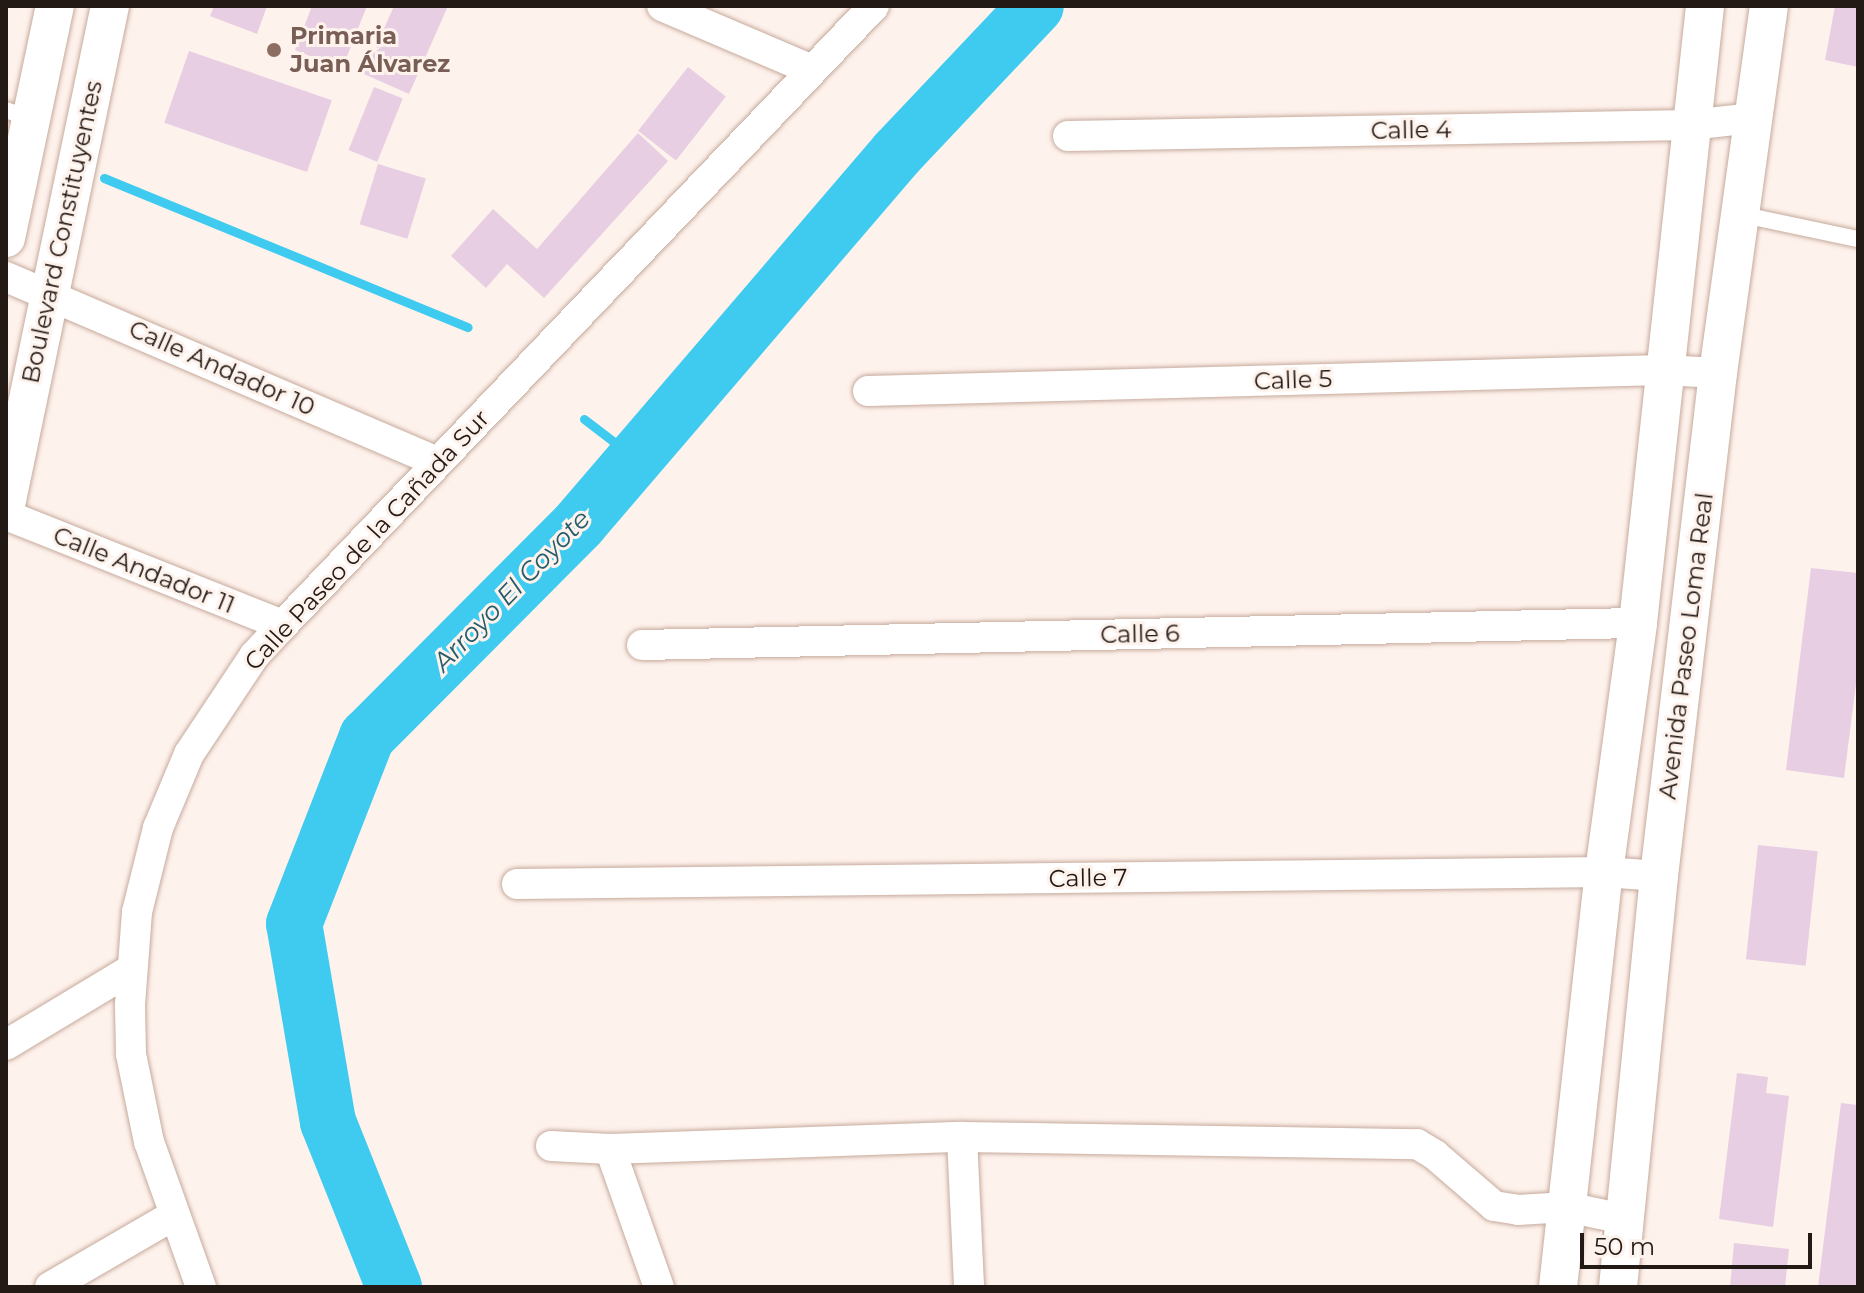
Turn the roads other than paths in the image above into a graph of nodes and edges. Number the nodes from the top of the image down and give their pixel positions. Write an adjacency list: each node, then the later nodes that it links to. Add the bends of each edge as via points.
1 (55, 6): 8 (street)
2 (110, 6): 16 (street, Boulevard Constituyentes)
3 (662, 6): 7 (street)
4 (874, 6): 7 (street, Calle Paseo de la Cañada Sur)
5 (1705, 6): 10 (street)
6 (1769, 6): 9 (street, Avenida Paseo Loma Real)
7 (812, 70): 20 (street, Calle Paseo de la Cañada Sur)
8 (18, 115): 13 (street)
9 (1752, 118): 10 (street, Calle 4); 12 (street, Avenida Paseo Loma Real)
10 (1690, 125): 11 (street, Calle 4); 17 (street)
11 (1068, 136)
12 (1739, 214): 14 (lane); 18 (street, Avenida Paseo Loma Real)
13 (6, 238)
14 (1858, 239)
15 (6, 277): 16 (street, Calle Andador 10)
16 (49, 292): 20 (street, Calle Andador 10); 21 (street, Boulevard Constituyentes)
17 (1663, 370): 18 (street, Calle 5); 19 (street, Calle 5); 23 (street)
18 (1718, 373): 27 (street, Avenida Paseo Loma Real)
19 (868, 391)
20 (437, 462): 24 (street, Calle Paseo de la Cañada Sur)
21 (6, 505)
22 (6, 515): 24 (street, Calle Andador 11)
23 (1638, 623): 25 (street, Calle 6); 26 (street)
24 (283, 625): 29 (street, Calle Paseo de la Cañada Sur, via 215,713 172,788 139,900)
25 (642, 645)
26 (1604, 872): 27 (street, Calle 7); 28 (street, Calle 7); 34 (street)
27 (1659, 876): 36 (street, Avenida Paseo Loma Real)
28 (517, 884)
29 (132, 969): 30 (street); 35 (street, Calle Paseo de la Cañada Sur, via 131,1054 149,1142)
30 (6, 1045)
31 (962, 1137): 33 (street); 34 (street, via 1417,1144 1494,1206); 40 (street)
32 (551, 1146): 33 (street)
33 (610, 1149): 39 (street)
34 (1567, 1207): 36 (street); 41 (street)
35 (174, 1215): 37 (street); 38 (street, Calle Paseo de la Cañada Sur)
36 (1623, 1219): 42 (street, Avenida Paseo Loma Real)
37 (50, 1287)
38 (201, 1287)
39 (659, 1287)
40 (969, 1287)
41 (1558, 1287)
42 (1618, 1287)

